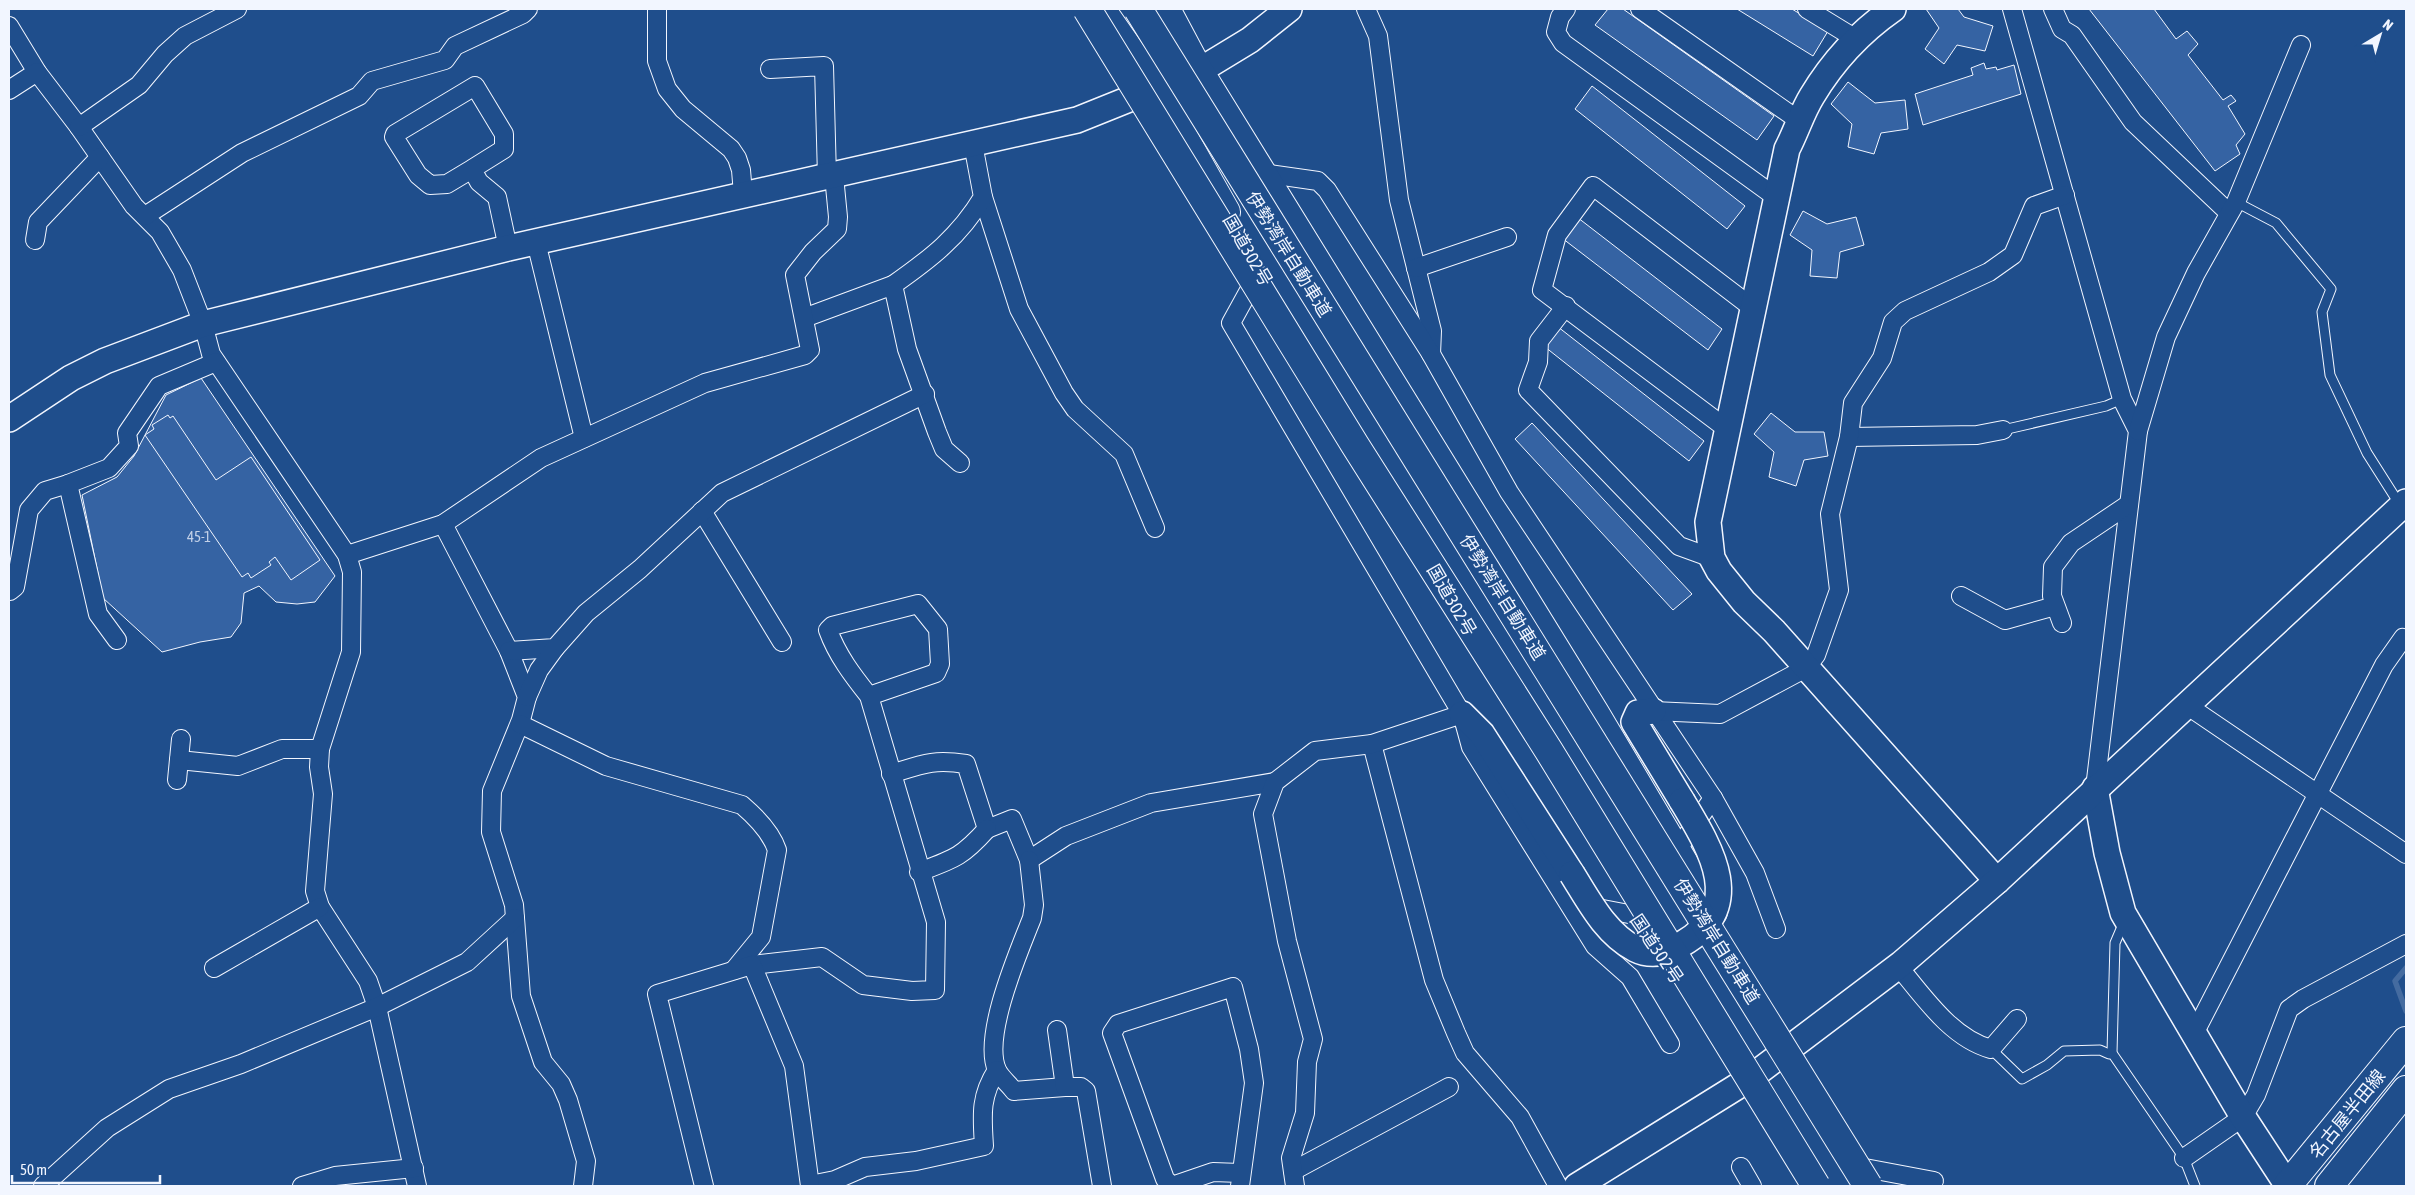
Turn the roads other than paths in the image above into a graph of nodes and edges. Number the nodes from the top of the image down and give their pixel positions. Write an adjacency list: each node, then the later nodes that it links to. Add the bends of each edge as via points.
1 (237, 9): 27 (street, via 185,36 139,85)
2 (528, 9): 39 (street, via 455,46 445,60 372,81 359,96 242,153)
3 (657, 9): 34 (street, via 657,62 667,89 689,114 738,158)
4 (1081, 9): 25 (main road, bridge)
5 (1087, 9): 25 (main road, bridge)
6 (1101, 9): 25 (main road, 国道302号)
7 (1138, 9): 28 (main road, 伊勢湾岸自動車道, bridge)
8 (1145, 9): 28 (main road, bridge)
9 (1166, 9): 22 (main road)
10 (1288, 9): 22 (street, via 1250,40)
11 (1366, 9): 44 (street, via 1378,36 1399,200)
12 (1566, 9): 37 (street, via 1556,32 1563,43)
13 (1640, 9): 26 (street)
14 (1807, 9): 19 (street)
15 (1893, 9): 19 (street)
16 (2012, 9): 35 (street)
17 (2053, 9): 38 (street, via 2062,29 2072,35 2133,122)
18 (9, 26): 23 (street)
19 (1856, 40): 26 (street, via 1811,98)
20 (2301, 45): 38 (street)
21 (770, 69): 33 (street, via 824,66)
22 (1199, 71): 25 (street); 32 (main road)
23 (37, 72): 24 (street); 27 (street)
24 (9, 90)
25 (1147, 91): 29 (street, via 1077,120); 45 (main road, 国道302号); 146 (main road, bridge, via 1350,436 1549,751)
26 (1801, 122): 37 (street, via 1787,148)
27 (79, 127): 30 (street)
28 (1216, 138): 133 (main road, 伊勢湾岸自動車道, bridge)
29 (973, 144): 33 (street); 36 (street)
30 (100, 157): 39 (street, via 134,206); 41 (street, via 38,222)
31 (472, 170): 31 (street, via 447,184 430,185 418,175 395,134 475,86 504,134 504,148); 43 (street, via 479,182 497,197)
32 (1262, 173): 51 (street, via 1318,181 1327,190); 97 (main road)
33 (830, 176): 34 (street); 49 (street, via 838,217 837,229 795,275)
34 (742, 194): 42 (street)
35 (2065, 195): 54 (street); 59 (street, via 2034,206 2013,255 1989,272 1905,311 1893,322 1882,358 1853,403)
36 (984, 197): 46 (street, via 968,222 932,258); 67 (street, via 1019,309 1075,409 1124,454)
37 (1776, 198): 48 (street)
38 (2232, 208): 58 (street, via 2196,272 2166,337); 64 (lane, via 2276,223 2331,289 2322,312 2330,375 2367,453)
39 (145, 216): 50 (street, via 160,232 182,270)
40 (1507, 238): 44 (street)
41 (35, 240)
42 (536, 242): 43 (street); 60 (street)
43 (508, 248): 50 (street)
44 (1416, 268): 51 (street, via 1432,332)
45 (1260, 271): 84 (street, via 1231,323); 104 (main road, 国道302号)
46 (893, 285): 49 (street); 53 (street, via 907,349)
47 (1566, 306): 48 (street, via 1542,290 1557,235 1593,186); 56 (street, via 1719,423); 69 (street, via 1539,341 1538,362 1528,390 1678,546)
48 (1754, 309): 56 (street)
49 (804, 318): 60 (street, via 810,350 805,355 705,383)
50 (203, 324): 52 (street); 55 (street, via 105,361 71,378)
51 (1431, 354): 83 (street, via 1509,492)
52 (216, 362): 62 (street, via 159,386 127,433 129,446 109,468); 68 (street)
53 (925, 394): 61 (street, via 944,449); 65 (street, via 735,485 722,492)
54 (2122, 399): 57 (lane, via 2106,406); 58 (street)
55 (9, 419)
56 (1729, 424): 69 (street, via 1708,522)
57 (2003, 430): 59 (street, via 1977,435)
58 (2138, 431): 63 (street)
59 (1849, 436): 79 (street, via 1830,514 1839,590 1816,655)
60 (584, 438): 66 (street, via 540,458)
61 (960, 463)
62 (68, 484): 70 (street, via 45,490 29,510 15,587); 75 (street, via 98,614)
63 (2129, 504): 72 (street, via 2072,543 2053,568); 93 (street)
64 (2404, 504): 82 (street)
65 (702, 511): 76 (street); 77 (street, via 640,569 586,613)
66 (442, 524): 68 (street); 78 (street)
67 (1156, 528)
68 (347, 555): 88 (street, via 352,572 351,652)
69 (1712, 558): 79 (street, via 1744,602)
70 (10, 592)
71 (1961, 596): 72 (street, via 2005,620)
72 (2055, 606): 73 (street)
73 (2062, 623)
74 (2406, 639): 94 (street, via 2403,638 2384,665)
75 (117, 640)
76 (782, 642)
77 (555, 648): 78 (street); 81 (street, via 539,670)
78 (509, 651): 81 (street)
79 (1806, 668): 83 (street, via 1720,714); 101 (street)
80 (870, 696): 80 (street, via 852,674 828,630 832,626 918,604 938,629 940,664 936,674); 90 (street)
81 (527, 697): 85 (street)
82 (2188, 706): 93 (street); 94 (street)
83 (1653, 711): 84 (street, bridge, via 1638,713 1634,722 1703,835 1715,862 1718,897 1712,920 1699,933 1666,952 1652,954 1635,949 1600,919 1482,734); 95 (street)
84 (1462, 714): 87 (street); 102 (street, via 1471,747)
85 (520, 724): 105 (street, via 492,791 492,832 514,905); 112 (street, via 606,766 742,805 752,814 774,840 777,850 762,936)
86 (181, 739): 89 (street)
87 (1372, 744): 92 (street, via 1316,751); 142 (street, via 1434,980 1465,1053 1520,1117)
88 (320, 749): 89 (street, via 282,749 238,766); 103 (street, via 323,794 315,891)
89 (179, 760): 91 (street)
90 (891, 774): 96 (street, via 942,760 966,764); 100 (street)
91 (177, 780)
92 (1275, 782): 99 (street, via 1151,802 1066,836); 131 (street, via 1262,814 1287,941 1313,1039 1307,1062 1306,1113 1292,1158)
93 (2095, 788): 101 (street); 106 (street, via 2107,853)
94 (2318, 795): 98 (street); 116 (street)
95 (1713, 798): 97 (street); 107 (street, via 1755,873)
96 (987, 829): 99 (street, via 1012,819); 100 (street, via 956,858)
97 (1677, 850): 119 (main road)
98 (2406, 854)
99 (1029, 860): 122 (street, via 1034,905 1001,1003 994,1049)
100 (919, 872): 109 (street, via 936,922 935,990 912,991 863,985 822,958)
101 (1997, 881): 110 (street)
102 (1567, 901): 104 (street); 118 (street, via 1596,946 1630,977)
103 (320, 908): 111 (street); 113 (street, via 368,981)
104 (1634, 915): 123 (main road, 国道302号)
105 (514, 918): 113 (street, via 467,962); 138 (street, via 521,996 543,1062 561,1084 568,1100 586,1161)
106 (2126, 918): 116 (street); 121 (lane, via 2115,943)
107 (1776, 929)
108 (2406, 944): 127 (street, via 2289,1009 2256,1095)
109 (752, 965): 112 (street); 140 (street, via 794,1066)
110 (1898, 966): 119 (street); 120 (street, via 1936,1011 1981,1046)
111 (214, 968)
112 (734, 970): 139 (street, via 657,994)
113 (377, 1007): 130 (street); 135 (street, via 241,1064 169,1089 107,1128)
114 (2017, 1019): 120 (street)
115 (1056, 1030): 124 (street)
116 (2195, 1032): 127 (street)
117 (2406, 1041): 148 (main road, 名古屋半田線)
118 (1670, 1044)
119 (1792, 1047): 123 (street); 133 (main road)
120 (1991, 1049): 121 (lane, via 2022,1079 2064,1052 2100,1050)
121 (2112, 1053): 128 (lane)
122 (997, 1070): 124 (street, via 1014,1091); 140 (street, via 989,1082 982,1105 984,1146 916,1162 865,1167)
123 (1746, 1081): 143 (street); 145 (main road, 国道302号)
124 (1065, 1087): 141 (street, via 1086,1090)
125 (1449, 1087): 131 (street)
126 (2406, 1090): 149 (main road, 名古屋半田線)
127 (2243, 1117): 128 (street); 148 (street)
128 (2184, 1158): 147 (lane)
129 (1741, 1167): 144 (street)
130 (414, 1168): 136 (street, via 335,1176); 137 (street)
131 (1294, 1179)
132 (1240, 1180): 132 (street, via 1254,1083 1233,987 1118,1024 1112,1032 1165,1179 1172,1186 1213,1172)
133 (1869, 1180): 134 (street)
134 (1934, 1181)
135 (43, 1186)
136 (302, 1186)
137 (417, 1186)
138 (583, 1186)
139 (704, 1186)
140 (810, 1186)
141 (1102, 1186)
142 (1558, 1186)
143 (1578, 1186)
144 (1752, 1186)
145 (1811, 1186)
146 (1816, 1186)
147 (2195, 1186)
148 (2287, 1186)
149 (2329, 1186)

